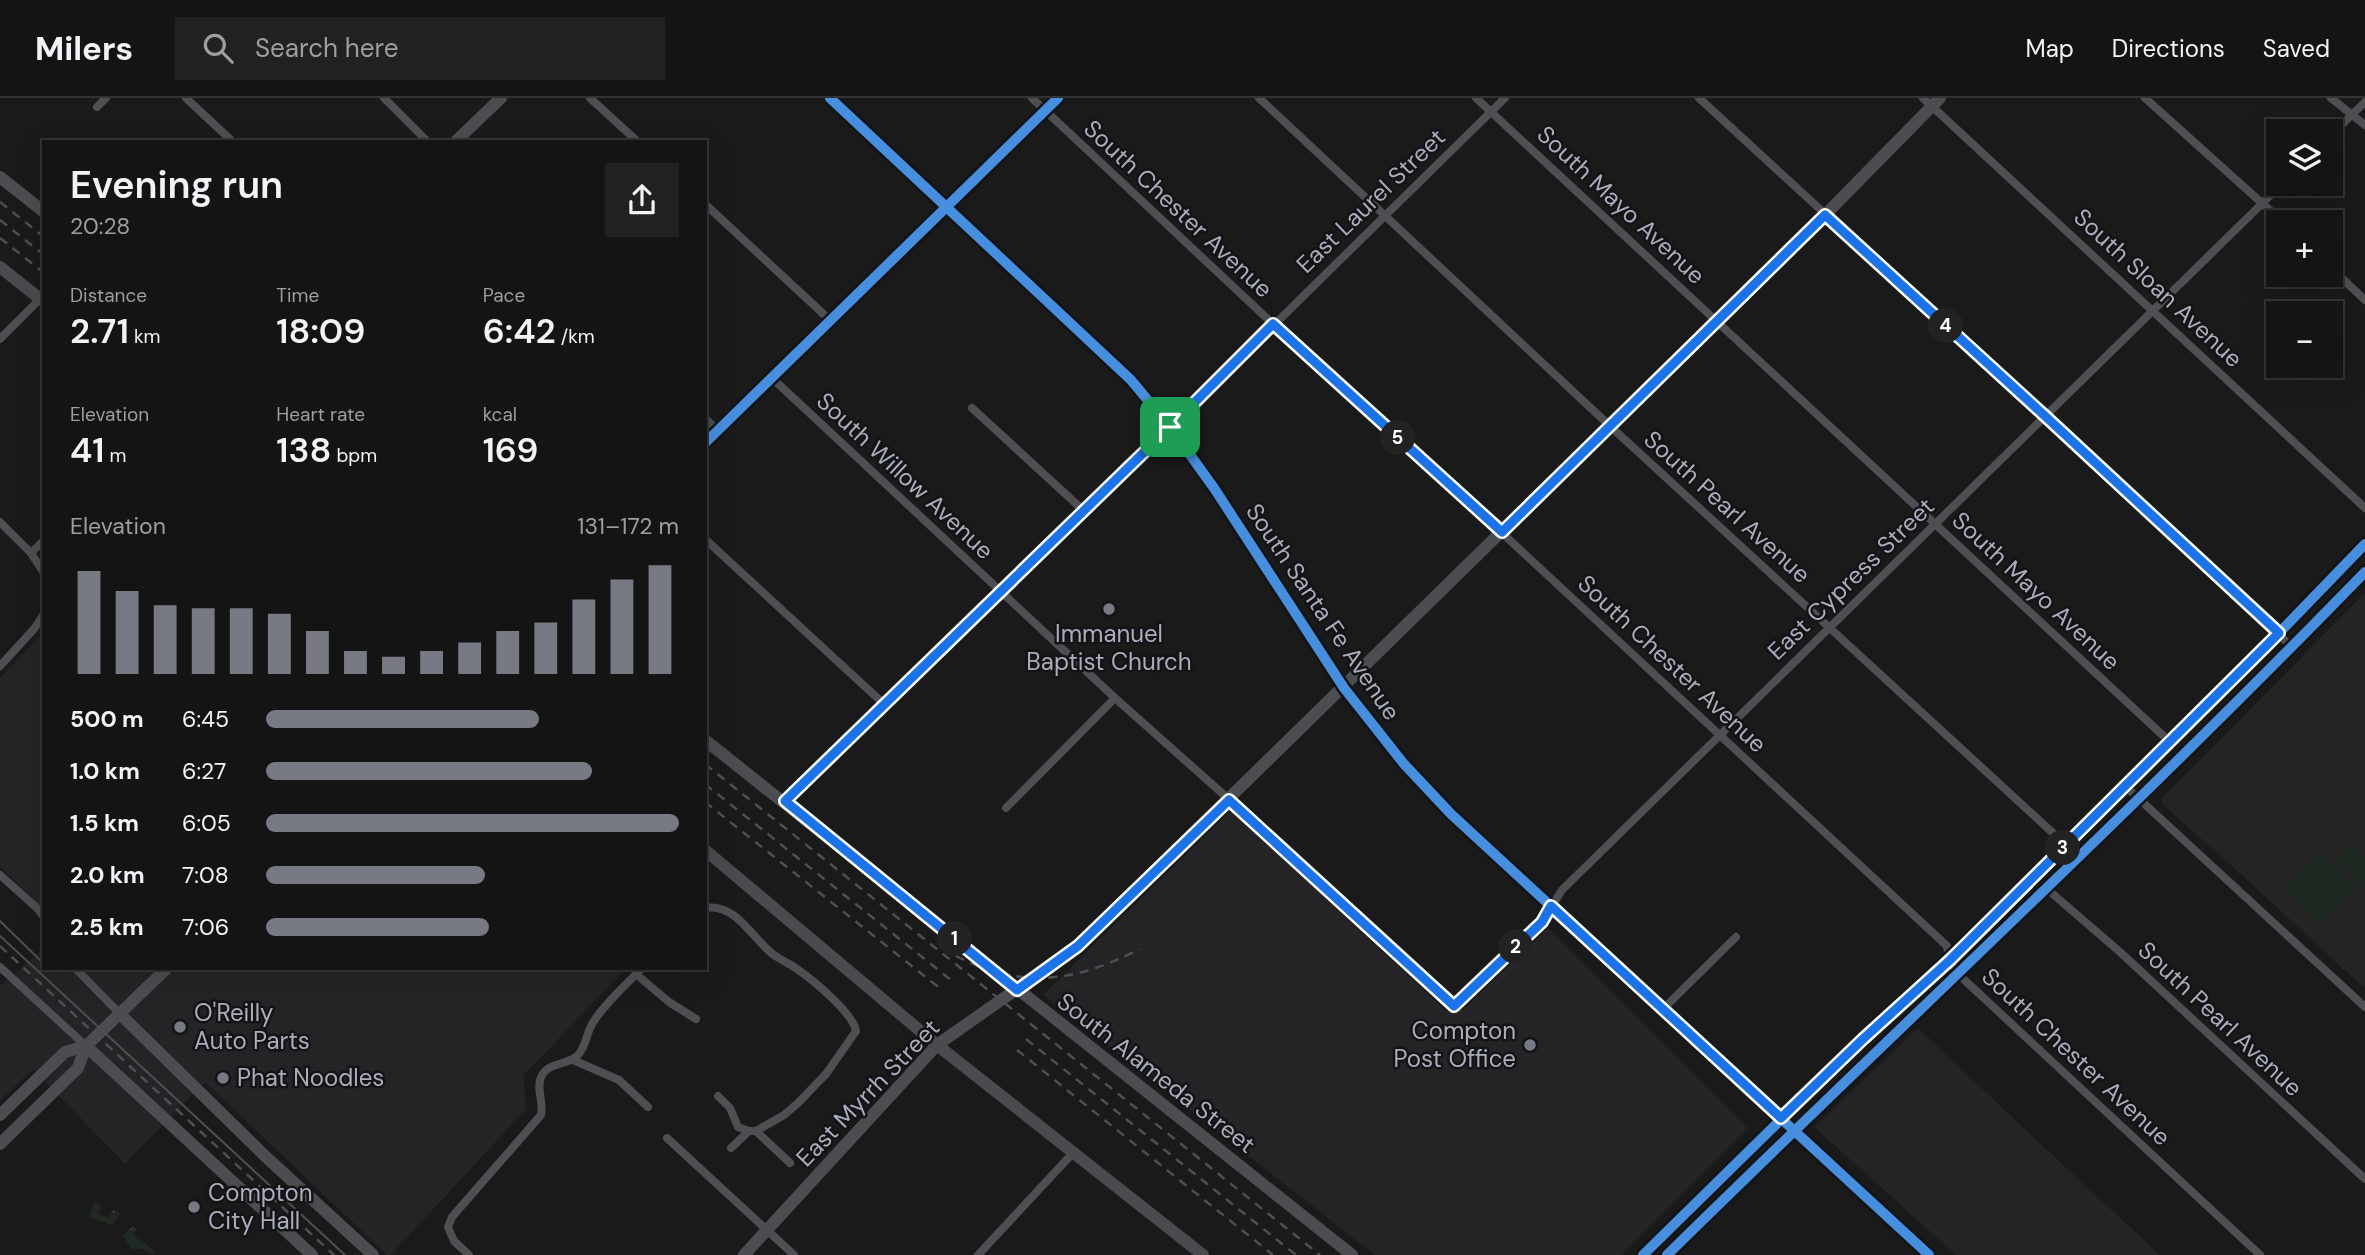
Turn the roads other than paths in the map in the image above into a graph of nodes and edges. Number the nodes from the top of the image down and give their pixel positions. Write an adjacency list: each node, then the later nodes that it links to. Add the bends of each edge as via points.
1 (106, 98): 17 (street)
2 (186, 98): 23 (street)
3 (384, 98): 24 (street)
4 (501, 98): 25 (main road)
5 (590, 98): 26 (street)
6 (830, 98): 31 (main road, South Santa Fe Avenue)
7 (1032, 98): 18 (street, South Chester Avenue)
8 (1058, 98): 18 (main road)
9 (1259, 98): 34 (street, South Pearl Avenue)
10 (1476, 98): 19 (street, South Mayo Avenue)
11 (1505, 98): 19 (street, East Laurel Street)
12 (1699, 98): 35 (street)
13 (2145, 98): 29 (street)
14 (2331, 98): 20 (street)
15 (1932, 101): 35 (main road, East Myrrh Street); 40 (street, South Sloan Avenue)
16 (2365, 102): 20 (street)
17 (97, 107)
18 (1045, 110): 31 (main road); 43 (street, South Chester Avenue)
19 (1491, 111): 34 (street, East Laurel Street); 41 (street, South Mayo Avenue)
20 (2351, 115): 21 (street); 22 (street)
21 (2343, 123)
22 (2365, 125)
23 (231, 140)
24 (426, 140)
25 (457, 140)
26 (636, 140)
27 (0, 177): 32 (main road)
28 (2269, 196): 29 (street, East Cypress Street)
29 (2262, 203): 33 (street); 40 (street, East Cypress Street)
30 (707, 206): 42 (street)
31 (946, 206): 42 (main road); 50 (main road, South Santa Fe Avenue, via 1131,380)
32 (42, 210)
33 (2270, 210)
34 (1385, 215): 43 (street, East Laurel Street); 49 (street, South Pearl Avenue)
35 (1825, 215): 41 (main road, East Myrrh Street); 47 (street)
36 (0, 267): 39 (main road)
37 (2343, 279): 38 (street)
38 (2365, 300)
39 (42, 301): 44 (street)
40 (2154, 310): 47 (street, East Cypress Street); 53 (street, South Sloan Avenue)
41 (1717, 320): 49 (main road, East Myrrh Street); 56 (street, South Mayo Avenue)
42 (831, 321): 45 (main road)
43 (1273, 324): 50 (street, East Laurel Street); 57 (street, South Chester Avenue)
44 (0, 339)
45 (772, 378): 51 (main road); 64 (street, South Willow Avenue)
46 (972, 408): 54 (street)
47 (2045, 416): 56 (street, East Cypress Street); 67 (street)
48 (707, 420): 51 (street)
49 (1610, 426): 57 (main road, East Myrrh Street); 66 (street, South Pearl Avenue)
50 (1170, 427): 54 (street, East Laurel Street); 70 (main road, South Santa Fe Avenue)
51 (718, 430): 52 (main road)
52 (707, 441)
53 (2365, 509)
54 (1084, 511): 64 (street, East Laurel Street)
55 (0, 522): 61 (street)
56 (1936, 524): 66 (street, East Cypress Street); 75 (street, South Mayo Avenue)
57 (1502, 532): 70 (main road, East Myrrh Street); 73 (street, South Chester Avenue)
58 (707, 541): 72 (street)
59 (42, 542): 61 (street)
60 (2365, 544): 67 (main road)
61 (31, 553): 62 (street)
62 (42, 570)
63 (2365, 572): 68 (main road)
64 (1000, 591): 71 (street, South Willow Avenue); 72 (street, East Laurel Street)
65 (42, 617): 69 (street)
66 (1830, 626): 73 (street, East Cypress Street); 81 (street, South Pearl Avenue)
67 (2279, 633): 68 (street); 75 (main road)
68 (2292, 647): 77 (main road)
69 (0, 666)
70 (1344, 688): 78 (main road, East Myrrh Street); 86 (main road, South Santa Fe Avenue, via 1451,814)
71 (1115, 698): 78 (street, South Willow Avenue); 80 (street)
72 (885, 705): 79 (street, East Laurel Street)
73 (1719, 734): 86 (street, East Cypress Street); 90 (street, South Chester Avenue, via 1947,946)
74 (707, 742): 79 (main road, South Alameda Street)
75 (2169, 742): 76 (main road)
76 (2125, 786): 77 (street); 81 (main road)
77 (2138, 798): 83 (main road); 98 (street)
78 (1229, 800): 96 (main road, East Myrrh Street, via 1078,946); 97 (street, South Willow Avenue)
79 (785, 801): 96 (main road, South Alameda Street)
80 (1006, 808)
81 (2066, 845): 83 (street, South Pearl Avenue); 90 (main road)
82 (707, 852): 102 (main road)
83 (2078, 856): 85 (main road)
84 (0, 875): 88 (street)
85 (2047, 889): 95 (main road); 116 (street, South Pearl Avenue)
86 (1551, 906): 97 (street, East Cypress Street, via 1542,922); 99 (main road, South Santa Fe Avenue)
87 (707, 908): 109 (street, via 732,915 774,955 814,982 855,1025 856,1031 826,1073 784,1115)
88 (42, 914)
89 (1737, 937): 99 (street)
90 (1950, 960): 95 (street, South Chester Avenue); 108 (main road)
91 (0, 967): 103 (street)
92 (77, 970): 100 (street)
93 (165, 970): 100 (main road)
94 (639, 971): 101 (street, via 669,1002); 104 (street, via 592,1023 583,1049)
95 (1958, 974): 110 (main road); 129 (street, South Chester Avenue)
96 (1017, 990): 102 (main road, East Myrrh Street); 125 (main road, South Alameda Street)
97 (1454, 1006)
98 (2365, 1007)
99 (1663, 1009): 108 (main road, South Santa Fe Avenue)
100 (120, 1013): 103 (main road); 119 (main road)
101 (696, 1019)
102 (937, 1045): 114 (main road); 117 (main road, East Myrrh Street)
103 (86, 1046): 107 (main road, via 65,1052); 112 (main road, via 78,1068); 118 (main road)
104 (573, 1060): 106 (street, via 618,1080); 120 (street, via 550,1067 542,1075 541,1115 452,1217 448,1227 454,1241)
105 (718, 1096): 109 (street, via 730,1108 738,1127)
106 (648, 1107)
107 (0, 1115)
108 (1781, 1118): 110 (main road, South Santa Fe Avenue); 126 (main road)
109 (753, 1131): 113 (street); 115 (street)
110 (1795, 1131): 127 (main road); 128 (main road, South Santa Fe Avenue)
111 (667, 1138): 117 (street)
112 (0, 1143)
113 (731, 1148)
114 (1072, 1154): 123 (street); 124 (main road)
115 (789, 1163)
116 (2365, 1180)
117 (767, 1230): 121 (main road, East Myrrh Street); 122 (street)
118 (312, 1255)
119 (373, 1255)
120 (469, 1255)
121 (744, 1255)
122 (794, 1255)
123 (978, 1255)
124 (1203, 1255)
125 (1352, 1255)
126 (1643, 1255)
127 (1667, 1255)
128 (1929, 1255)
129 (2260, 1255)

